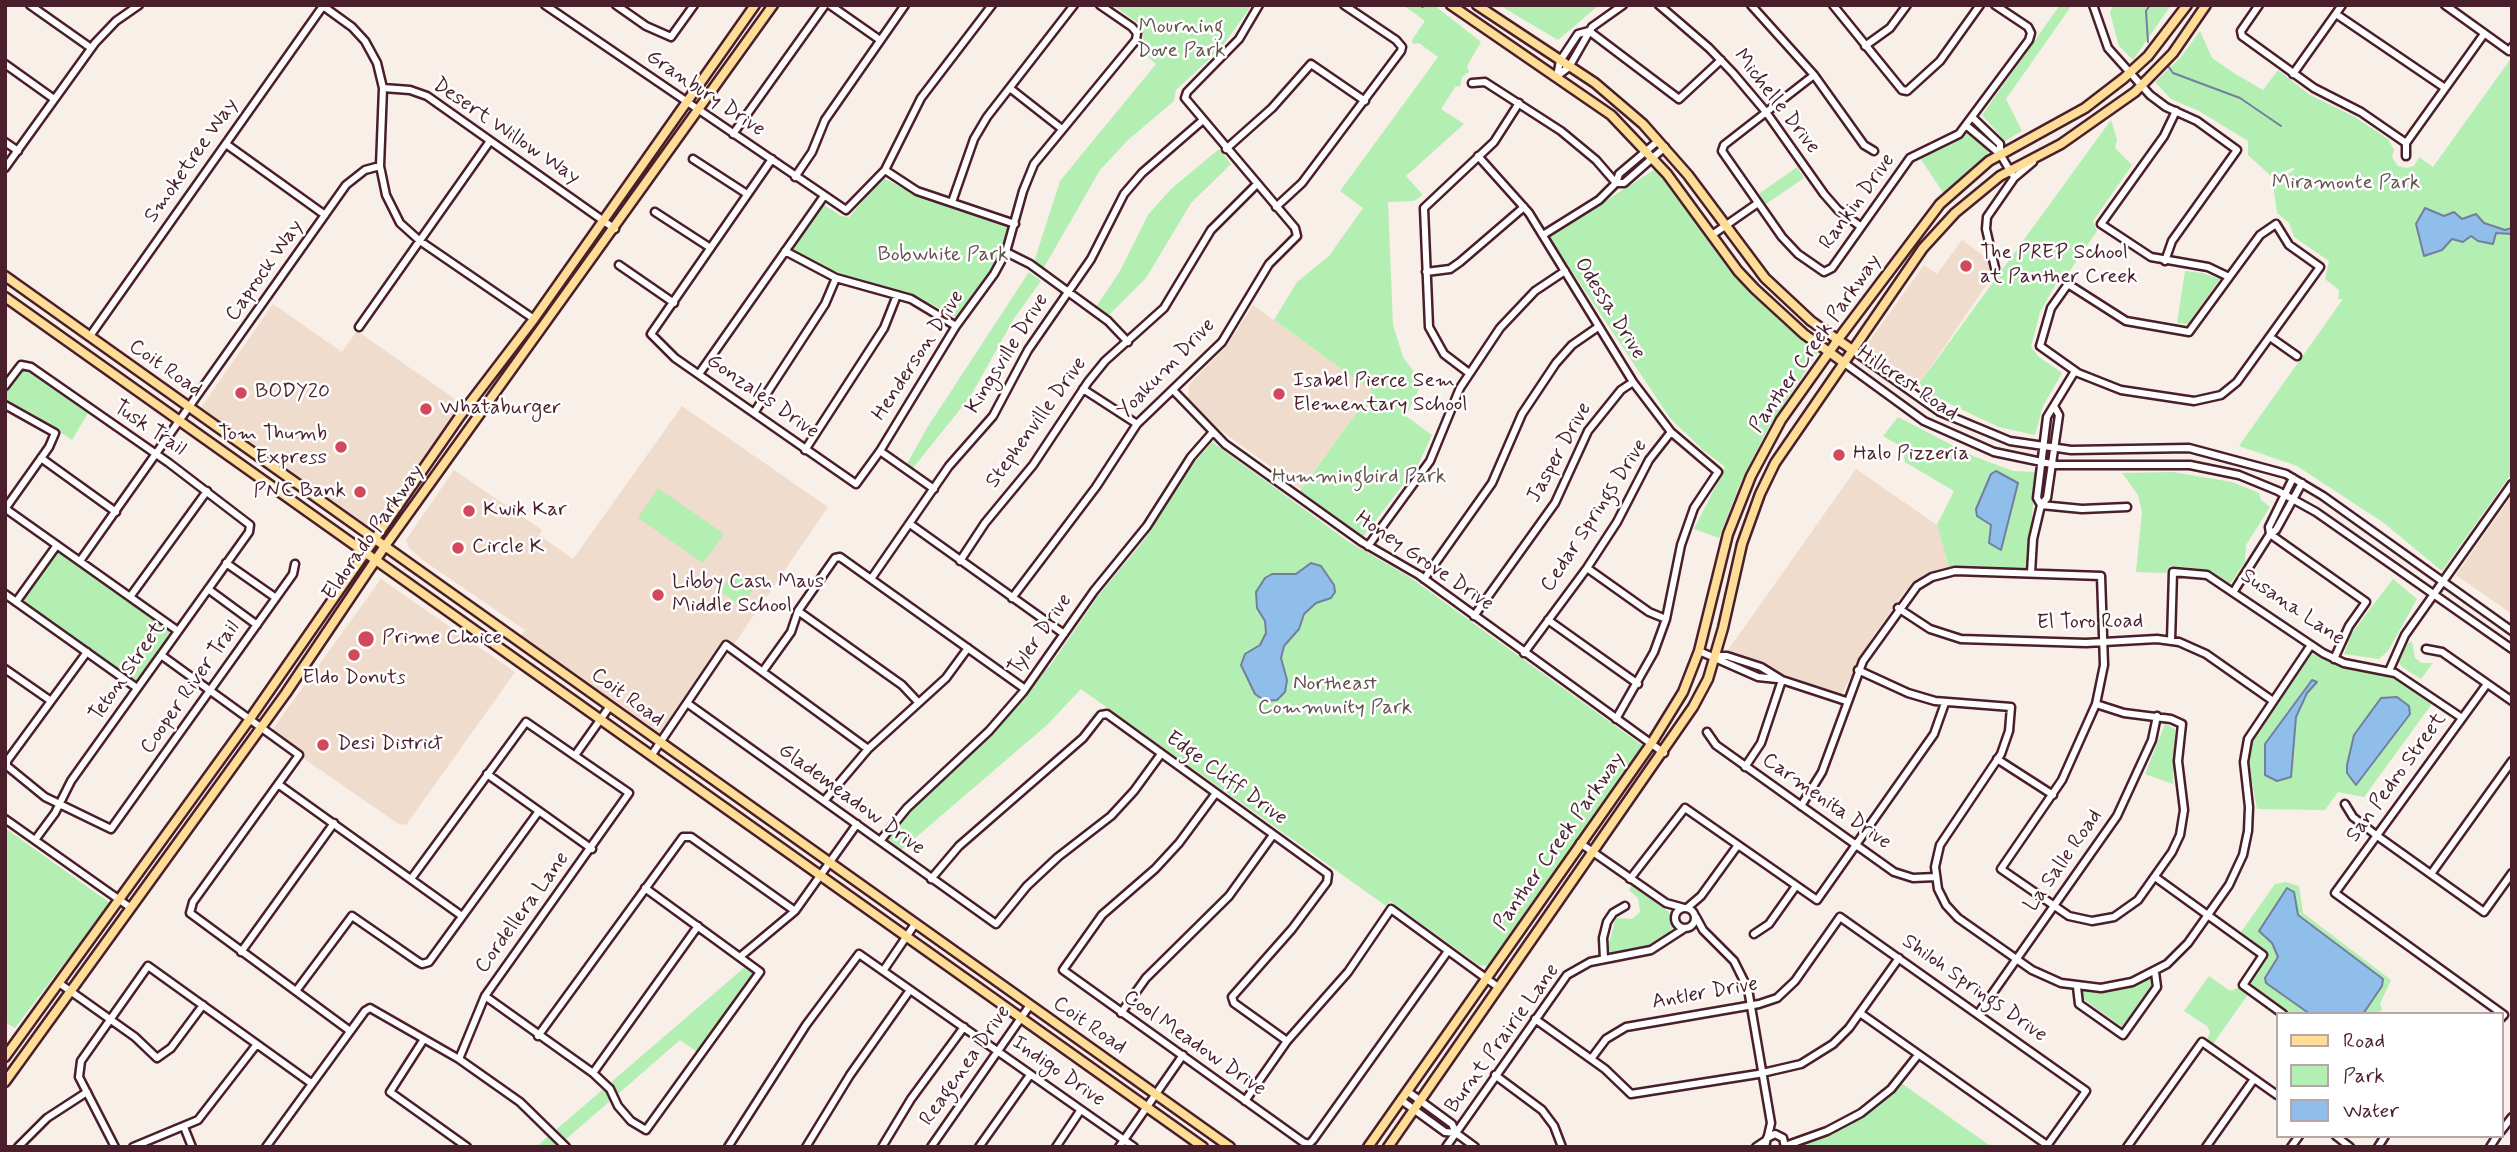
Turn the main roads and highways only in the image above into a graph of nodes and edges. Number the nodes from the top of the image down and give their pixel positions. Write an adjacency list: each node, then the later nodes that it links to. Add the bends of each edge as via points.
1 (755, 5): 11 (main road, Eldorado Parkway)
2 (773, 5): 12 (main road, Eldorado Parkway)
3 (1451, 5): 15 (main road, Hillcrest Road, via 1595,103 1650,155 1755,289)
4 (1477, 5): 13 (main road, Hillcrest Road, via 1602,89 1661,144 1765,278)
5 (2187, 5): 7 (main road, Panther Creek Parkway, via 2130,73 2085,108 2000,154 1940,204)
6 (2206, 5): 8 (main road, Panther Creek Parkway, via 2173,53 2141,86 2083,130 1955,213)
7 (1911, 240): 8 (main road); 13 (main road, Panther Creek Parkway)
8 (1923, 248): 14 (main road, Panther Creek Parkway)
9 (5, 276): 19 (main road, Coit Road)
10 (5, 297): 21 (main road, Coit Road)
11 (534, 319): 12 (main road); 17 (main road, Eldorado Parkway)
12 (544, 327): 18 (main road, Eldorado Parkway)
13 (1838, 340): 14 (main road, Hillcrest Road); 15 (main road, Panther Creek Parkway)
14 (1851, 349): 16 (main road, Panther Creek Parkway)
15 (1829, 352): 16 (main road, Hillcrest Road); 33 (main road, Panther Creek Parkway, via 1781,420 1751,476 1728,534 1699,651 1683,692)
16 (1843, 362): 34 (main road, Panther Creek Parkway, via 1780,452 1760,494 1742,544 1715,656 1693,707)
17 (438, 449): 18 (main road); 19 (main road, Eldorado Parkway)
18 (450, 457): 20 (main road, Eldorado Parkway)
19 (374, 539): 20 (main road, Coit Road); 21 (main road, Eldorado Parkway)
20 (385, 546): 22 (main road, Eldorado Parkway); 23 (main road, Coit Road)
21 (364, 552): 22 (main road, Coit Road); 25 (main road, Eldorado Parkway)
22 (376, 560): 24 (main road, Coit Road); 26 (main road, Eldorado Parkway)
23 (475, 610): 24 (main road); 27 (main road, Coit Road)
24 (465, 622): 28 (main road, Coit Road)
25 (301, 644): 26 (main road); 29 (main road, Eldorado Parkway)
26 (312, 652): 30 (main road, Eldorado Parkway)
27 (546, 661): 28 (main road); 32 (main road, Coit Road)
28 (537, 673): 31 (main road, Coit Road)
29 (5, 1057)
30 (5, 1082)
31 (1203, 1147)
32 (1230, 1147)
33 (1368, 1147)
34 (1388, 1147)

